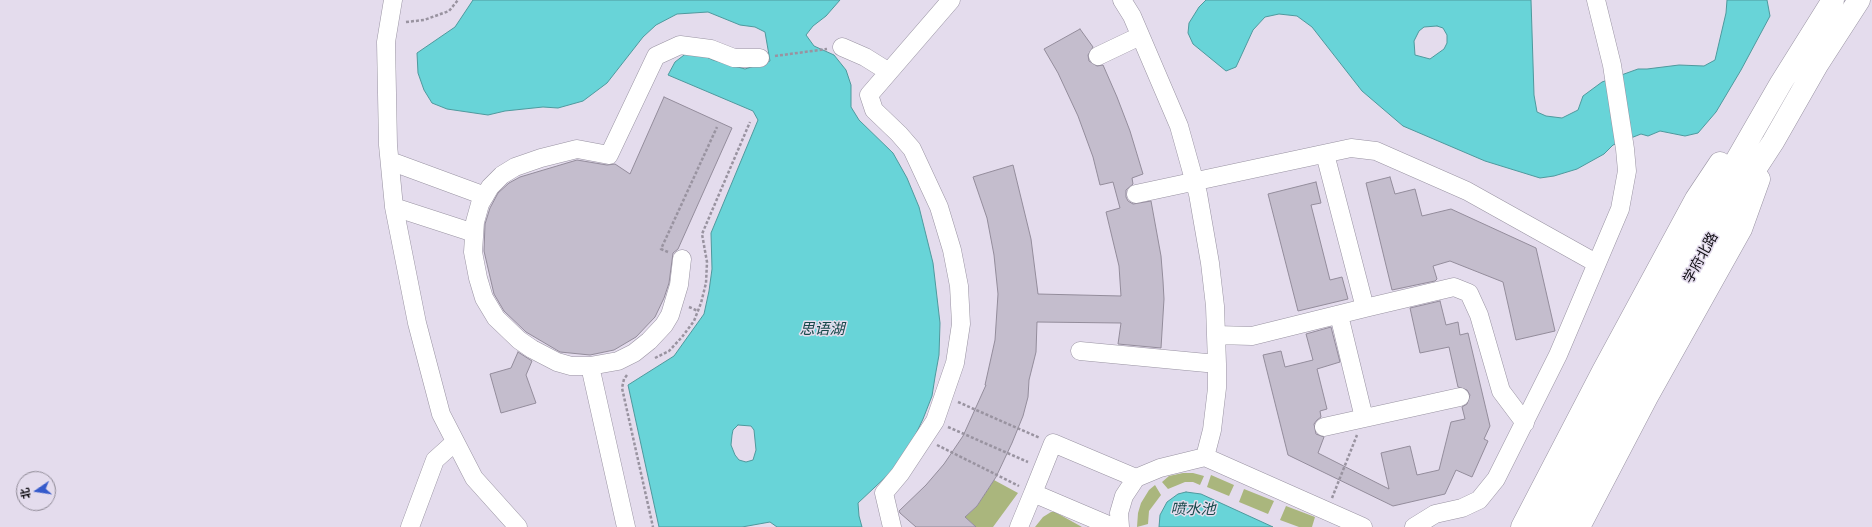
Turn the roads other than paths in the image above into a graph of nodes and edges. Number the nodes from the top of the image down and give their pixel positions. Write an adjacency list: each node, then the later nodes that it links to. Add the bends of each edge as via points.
1 (393, 0): 15 (street, via 386,42)
2 (951, 0): 11 (street)
3 (1122, 0): 7 (street)
4 (1596, 0): 22 (street, via 1612,65 1627,171 1620,209)
5 (1833, 0): 12 (main road, 学府北路)
6 (1859, 0): 13 (main road, 学府北路, via 1817,65)
7 (1140, 36): 9 (street); 16 (street, via 1179,126)
8 (842, 47): 11 (street)
9 (1098, 56)
10 (760, 58): 18 (street, via 734,58 710,48 680,45 656,56 609,155 577,149 528,162 502,175)
11 (889, 72): 40 (street, via 869,95 874,110 912,150 939,207 952,250 959,286 961,324 955,363 935,421 900,474 884,492)
12 (1755, 129): 46 (main road, via 1731,146 1696,199); 47 (main road, 学府北路, via 1660,297)
13 (1773, 142): 48 (main road, 学府北路, via 1716,230 1615,417); 49 (main road, via 1741,229)
14 (1325, 154): 16 (street); 22 (street, via 1351,148 1376,151 1467,191); 23 (street)
15 (390, 162): 18 (street); 19 (street)
16 (1194, 181): 17 (street); 25 (street, via 1210,263)
17 (1136, 194)
18 (485, 196): 20 (street, via 480,204)
19 (394, 207): 20 (street); 33 (street, via 417,323 441,414)
20 (474, 233): 28 (street, via 473,252 478,278 484,298 496,318 519,340 545,357 571,366)
21 (682, 259): 28 (street, via 675,301 670,315 658,332 626,357)
22 (1596, 263): 31 (street, via 1558,355)
23 (1366, 308): 24 (street); 31 (street, via 1454,287 1469,293 1479,315 1501,391)
24 (1338, 315): 25 (street, via 1252,336); 30 (street)
25 (1216, 334): 27 (street)
26 (1080, 350): 27 (street)
27 (1217, 364): 34 (street, via 1212,430)
28 (590, 366): 39 (street)
29 (1460, 397): 30 (street)
30 (1364, 418): 32 (street)
31 (1525, 423): 45 (street, via 1496,480 1479,500 1462,508 1435,514)
32 (1324, 427)
33 (455, 442): 37 (street, via 435,460); 38 (street, via 474,478)
34 (1205, 457): 35 (street, via 1160,468); 44 (street)
35 (1136, 478): 36 (street, via 1053,443); 43 (street, via 1124,496 1119,513)
36 (1033, 494): 41 (street); 42 (street)
37 (410, 527)
38 (518, 527)
39 (626, 527)
40 (892, 527)
41 (1018, 527)
42 (1113, 527)
43 (1120, 527)
44 (1363, 527)
45 (1414, 527)
46 (1522, 527)
47 (1541, 527)
48 (1561, 527)
49 (1578, 527)

